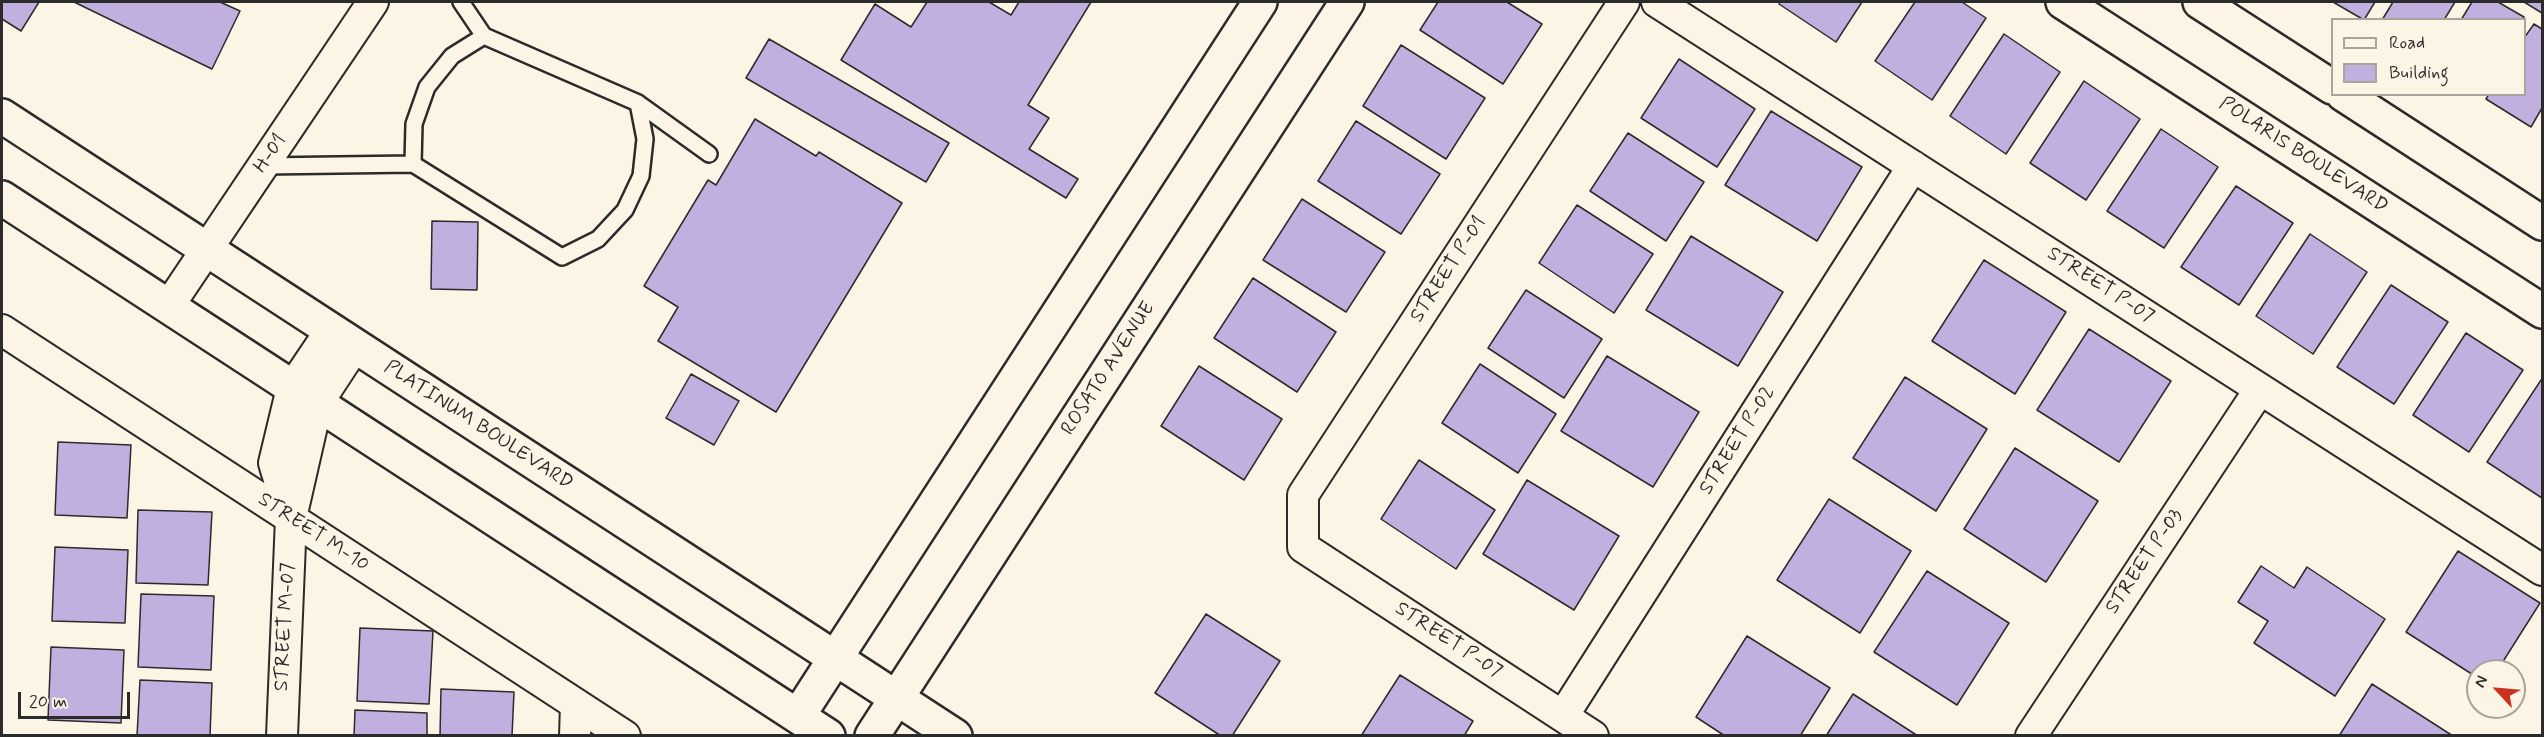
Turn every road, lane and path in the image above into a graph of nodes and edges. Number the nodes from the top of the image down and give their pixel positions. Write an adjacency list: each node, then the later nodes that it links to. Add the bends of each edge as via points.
1 (373, 2): 16 (street, H-01)
2 (461, 2): 9 (lane)
3 (1260, 2): 30 (street)
4 (1347, 2): 31 (street, ROSATO AVENUE)
5 (1624, 2): 28 (street, STREET P-01, via 1303,495)
6 (1657, 2): 17 (street, STREET P-07)
7 (2063, 2): 22 (street, POLARIS BOULEVARD)
8 (2200, 2): 10 (street)
9 (484, 36): 12 (lane); 15 (lane, via 452,56 427,87 414,124)
10 (2331, 86)
11 (2346, 96): 19 (street)
12 (638, 103): 14 (lane); 15 (lane, via 645,139 641,176 625,210 598,239 562,257)
13 (2, 116): 20 (street, PLATINUM BOULEVARD)
14 (709, 154)
15 (413, 164): 16 (lane)
16 (263, 166): 20 (street, H-01)
17 (1912, 166): 25 (street, STREET P-07); 34 (street, STREET P-02)
18 (2, 198): 21 (street)
19 (2542, 224)
20 (207, 249): 21 (street, H-01); 24 (street, PLATINUM BOULEVARD)
21 (168, 307): 26 (street)
22 (2542, 310)
23 (2, 330): 27 (street, STREET M-10)
24 (343, 338): 26 (street); 30 (street, PLATINUM BOULEVARD)
25 (2260, 389): 29 (street, STREET P-07); 42 (street, STREET P-03)
26 (304, 396): 27 (street, STREET M-07, via 274,463); 33 (street)
27 (291, 518): 32 (street, STREET M-10); 35 (street, STREET M-07)
28 (1304, 548): 34 (street, STREET P-07)
29 (2542, 570)
30 (835, 658): 31 (street, PLATINUM BOULEVARD); 33 (street)
31 (897, 698): 39 (street, ROSATO AVENUE); 40 (street, PLATINUM BOULEVARD)
32 (576, 704): 36 (street); 37 (street, STREET M-10)
33 (798, 716): 38 (street)
34 (1563, 716): 41 (street, STREET P-07)
35 (282, 735)
36 (574, 735)
37 (625, 735)
38 (828, 735)
39 (872, 735)
40 (955, 735)
41 (1593, 735)
42 (2031, 735)

